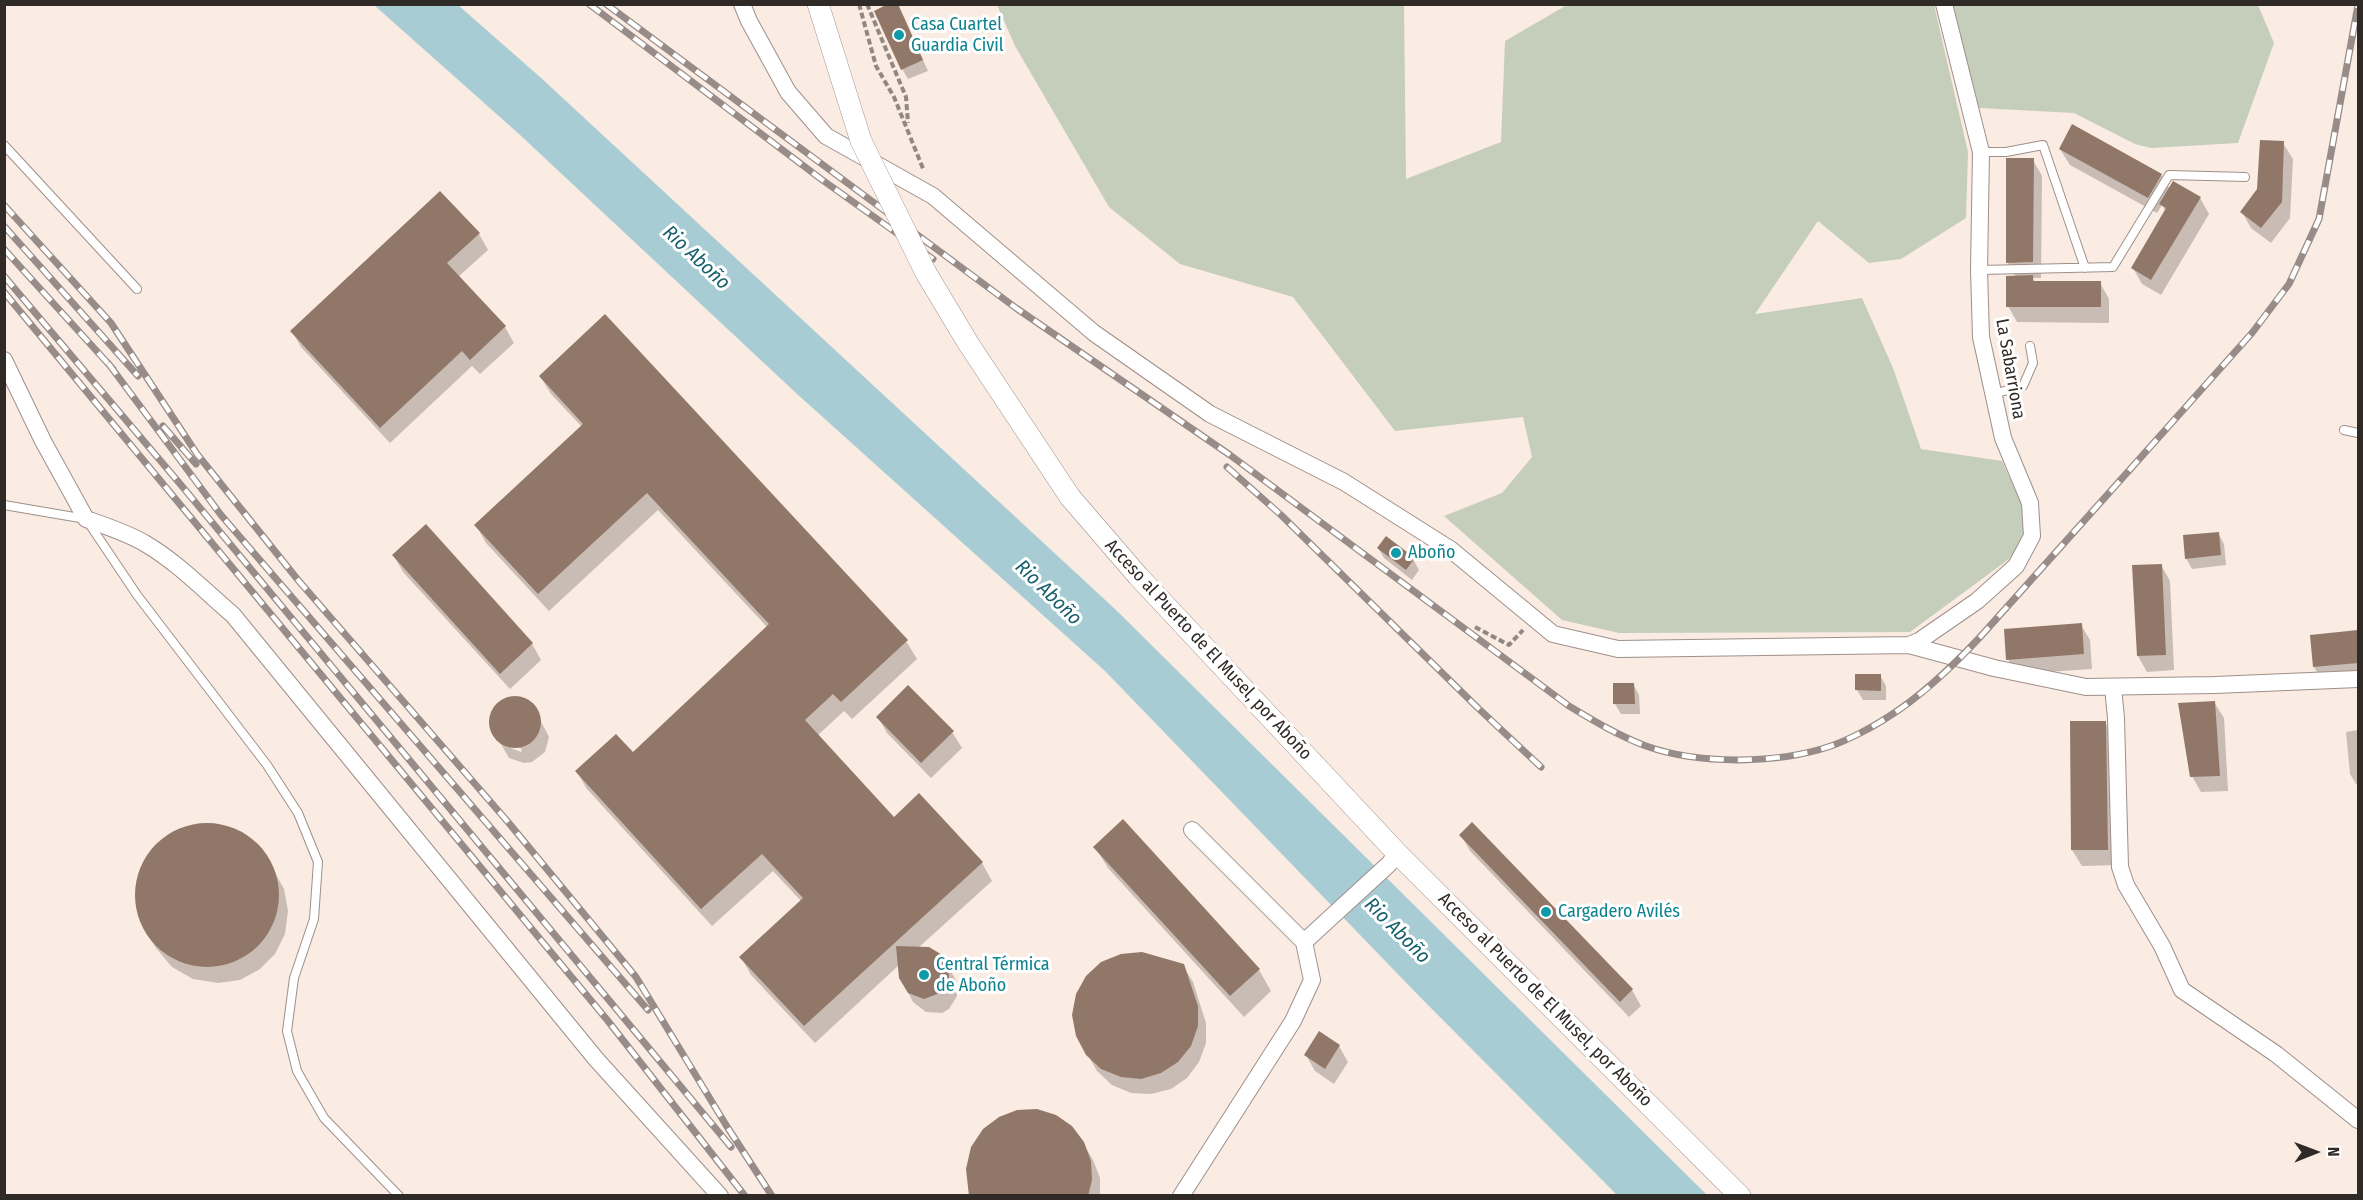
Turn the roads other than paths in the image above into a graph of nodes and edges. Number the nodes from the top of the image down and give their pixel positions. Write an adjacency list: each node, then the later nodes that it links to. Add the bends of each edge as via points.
1 (742, 4): 17 (street, via 788,92 826,136 933,196 1104,339 1210,414 1344,482 1450,549 1553,634 1618,649)
2 (818, 4): 21 (street, Acceso al Puerto de El Musel, por Aboño, bridge, via 861,141 926,273 1070,497)
3 (1944, 4): 5 (street, La Sabarriona)
4 (4, 145): 9 (lane)
5 (1981, 152): 7 (lane, via 2043,145); 8 (street, La Sabarriona)
6 (2245, 177): 7 (lane, via 2169,175 2113,267)
7 (2085, 268): 8 (lane)
8 (1978, 270): 12 (street, La Sabarriona, via 1981,337)
9 (137, 290)
10 (2030, 346): 12 (lane, via 2033,363 2024,386)
11 (4, 360): 16 (street)
12 (1993, 393): 17 (street, La Sabarriona, via 2003,438 2030,504 2032,536 2016,566 1977,601)
13 (2344, 430): 14 (lane)
14 (2358, 433)
15 (4, 505): 16 (lane)
16 (86, 519): 24 (lane, via 298,813 318,862 314,919 294,978 287,1031 297,1071 324,1118); 25 (street, via 146,544 233,615 596,1059)
17 (1909, 645): 19 (street, via 2086,687)
18 (2358, 679): 19 (street)
19 (2113, 687): 23 (street, via 2120,867 2182,990 2276,1054)
20 (1192, 830): 22 (street)
21 (1393, 858): 22 (street); 27 (street, Acceso al Puerto de El Musel, por Aboño)
22 (1304, 942): 26 (street, via 1312,980 1293,1021)
23 (2358, 1120)
24 (399, 1196)
25 (720, 1196)
26 (1181, 1196)
27 (1740, 1196)

